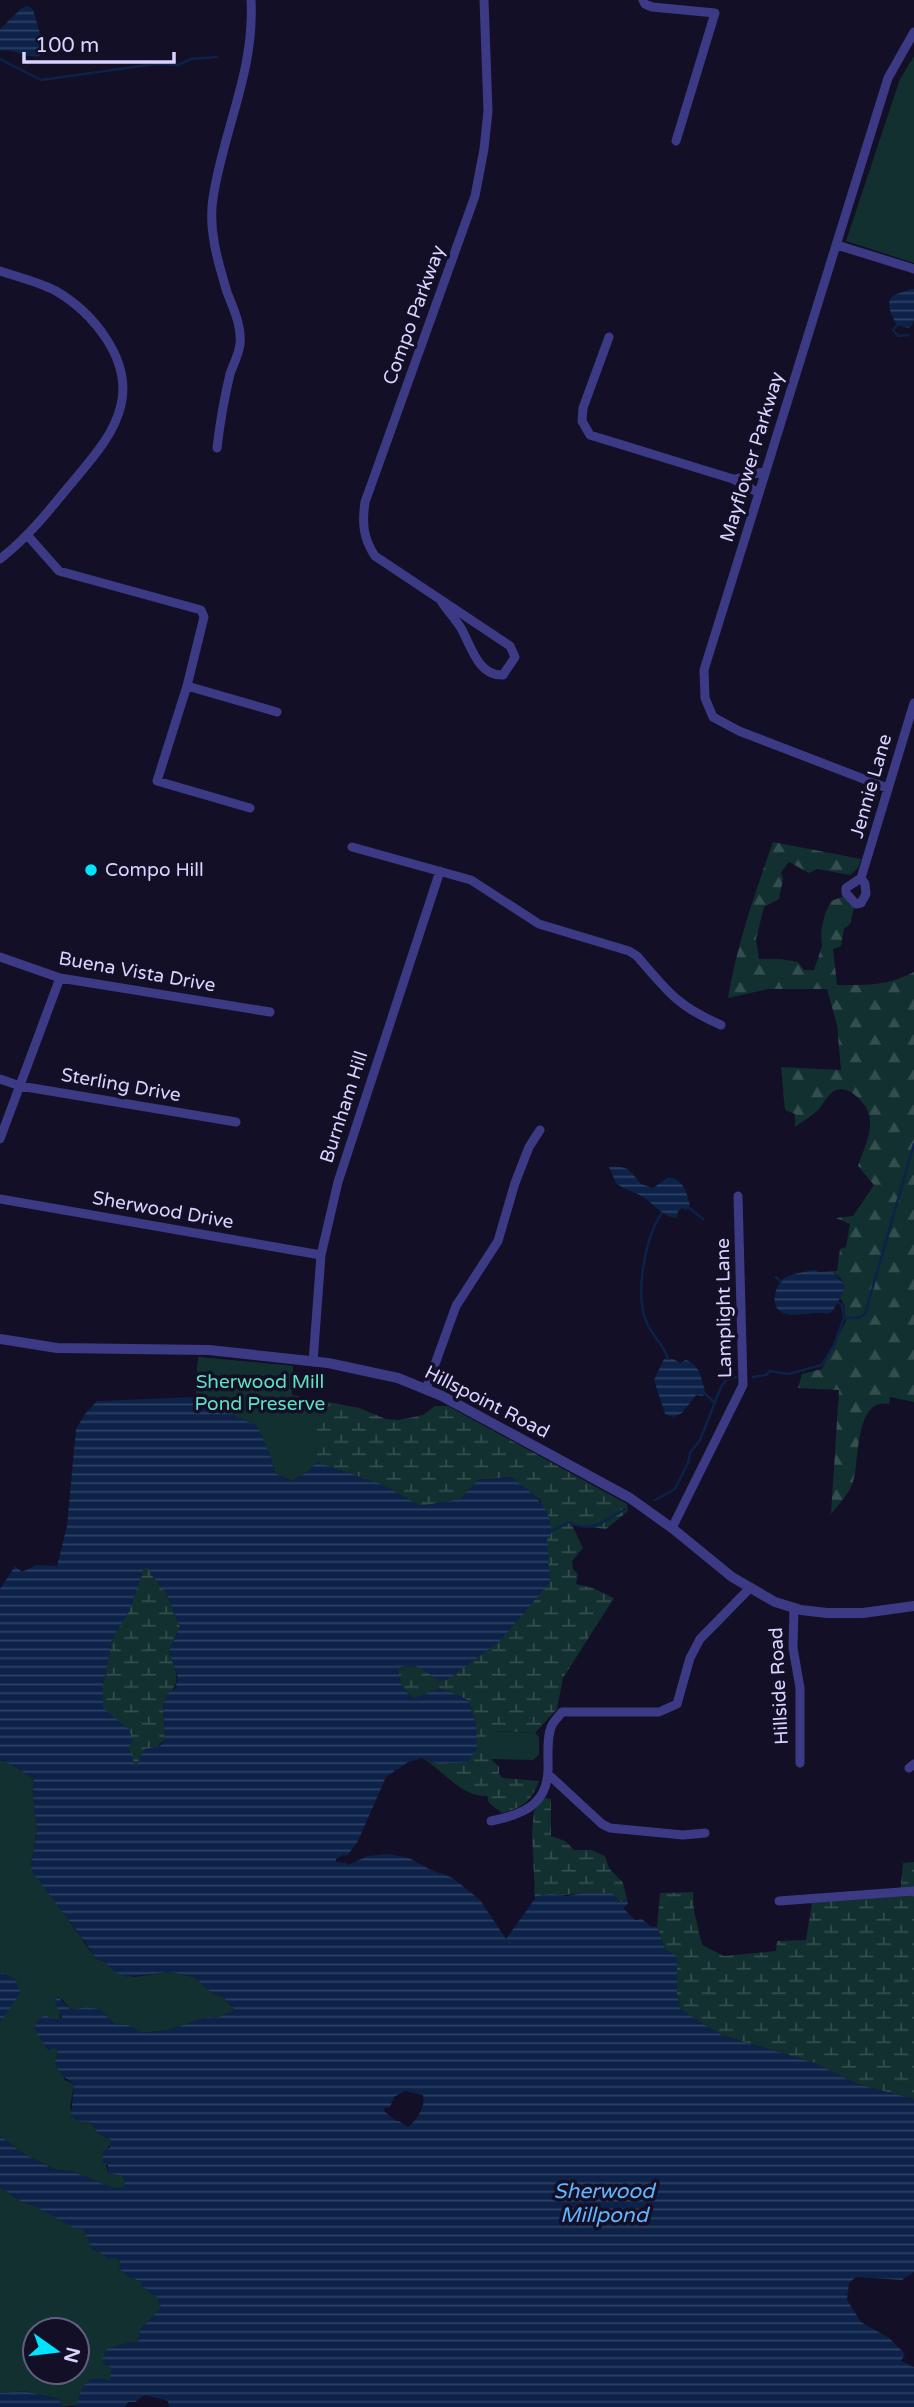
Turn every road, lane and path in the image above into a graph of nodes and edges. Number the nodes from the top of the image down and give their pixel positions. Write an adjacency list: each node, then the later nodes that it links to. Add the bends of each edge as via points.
1 (251, 0): 10 (street, via 242,90 213,200 212,231 240,344 221,411)
2 (484, 0): 16 (street, Compo Parkway, via 488,111 475,196 365,502 362,523 375,556)
3 (643, 0): 5 (street, via 652,7 715,13)
4 (914, 32): 6 (street, Mayflower Parkway, via 888,78)
5 (676, 141)
6 (837, 245): 7 (street); 11 (street, Mayflower Parkway)
7 (914, 269)
8 (0, 271): 14 (street, via 54,290 72,302 116,354 122,380 122,403 114,425)
9 (608, 337): 12 (street, via 583,408 582,421 590,435)
10 (217, 448)
11 (766, 471): 12 (street); 13 (street, Mayflower Parkway)
12 (733, 479): 13 (street)
13 (759, 493): 20 (street, Mayflower Parkway, via 704,670 705,698 713,717)
14 (28, 536): 15 (street); 17 (street, via 59,571 201,610 204,617)
15 (0, 559)
16 (441, 601): 16 (street, Compo Parkway, via 510,646 515,657 503,675 485,671)
17 (187, 686): 19 (street); 21 (street, via 157,782)
18 (914, 703): 20 (street, Jennie Lane)
19 (277, 712)
20 (887, 788): 24 (street, Jennie Lane)
21 (250, 808)
22 (352, 847): 23 (street)
23 (440, 871): 28 (street, via 471,880 539,924 629,951 677,1001); 36 (street, Burnham Hill, via 338,1182)
24 (861, 878)
25 (0, 957): 26 (street, Buena Vista Drive)
26 (60, 978): 27 (street, Buena Vista Drive); 30 (street)
27 (270, 1012)
28 (721, 1025)
29 (0, 1079): 30 (street, Sterling Drive)
30 (20, 1086): 31 (street, Sterling Drive); 33 (street)
31 (236, 1122)
32 (540, 1130): 39 (street, via 515,1183 498,1241 456,1306)
33 (0, 1139)
34 (738, 1196): 40 (street, Lamplight Lane, via 743,1384)
35 (0, 1199): 36 (street, Sherwood Drive)
36 (321, 1255): 38 (street, Burnham Hill)
37 (0, 1339): 38 (street, Hillspoint Road, via 57,1348 198,1349)
38 (313, 1362): 39 (street, Hillspoint Road, via 364,1369)
39 (426, 1389): 40 (street, Hillspoint Road, via 615,1489)
40 (672, 1528): 41 (street, Hillspoint Road)
41 (749, 1589): 43 (street, Hillspoint Road); 45 (street, via 701,1639 674,1707 659,1712 562,1712 552,1725)
42 (914, 1606): 43 (street, Hillspoint Road, via 842,1614)
43 (794, 1608): 44 (street, Hillside Road)
44 (800, 1763)
45 (549, 1774): 46 (street, via 542,1795 530,1809); 47 (street, via 610,1828)
46 (491, 1821)
47 (705, 1833)
48 (914, 1891): 49 (street)
49 (779, 1901)

